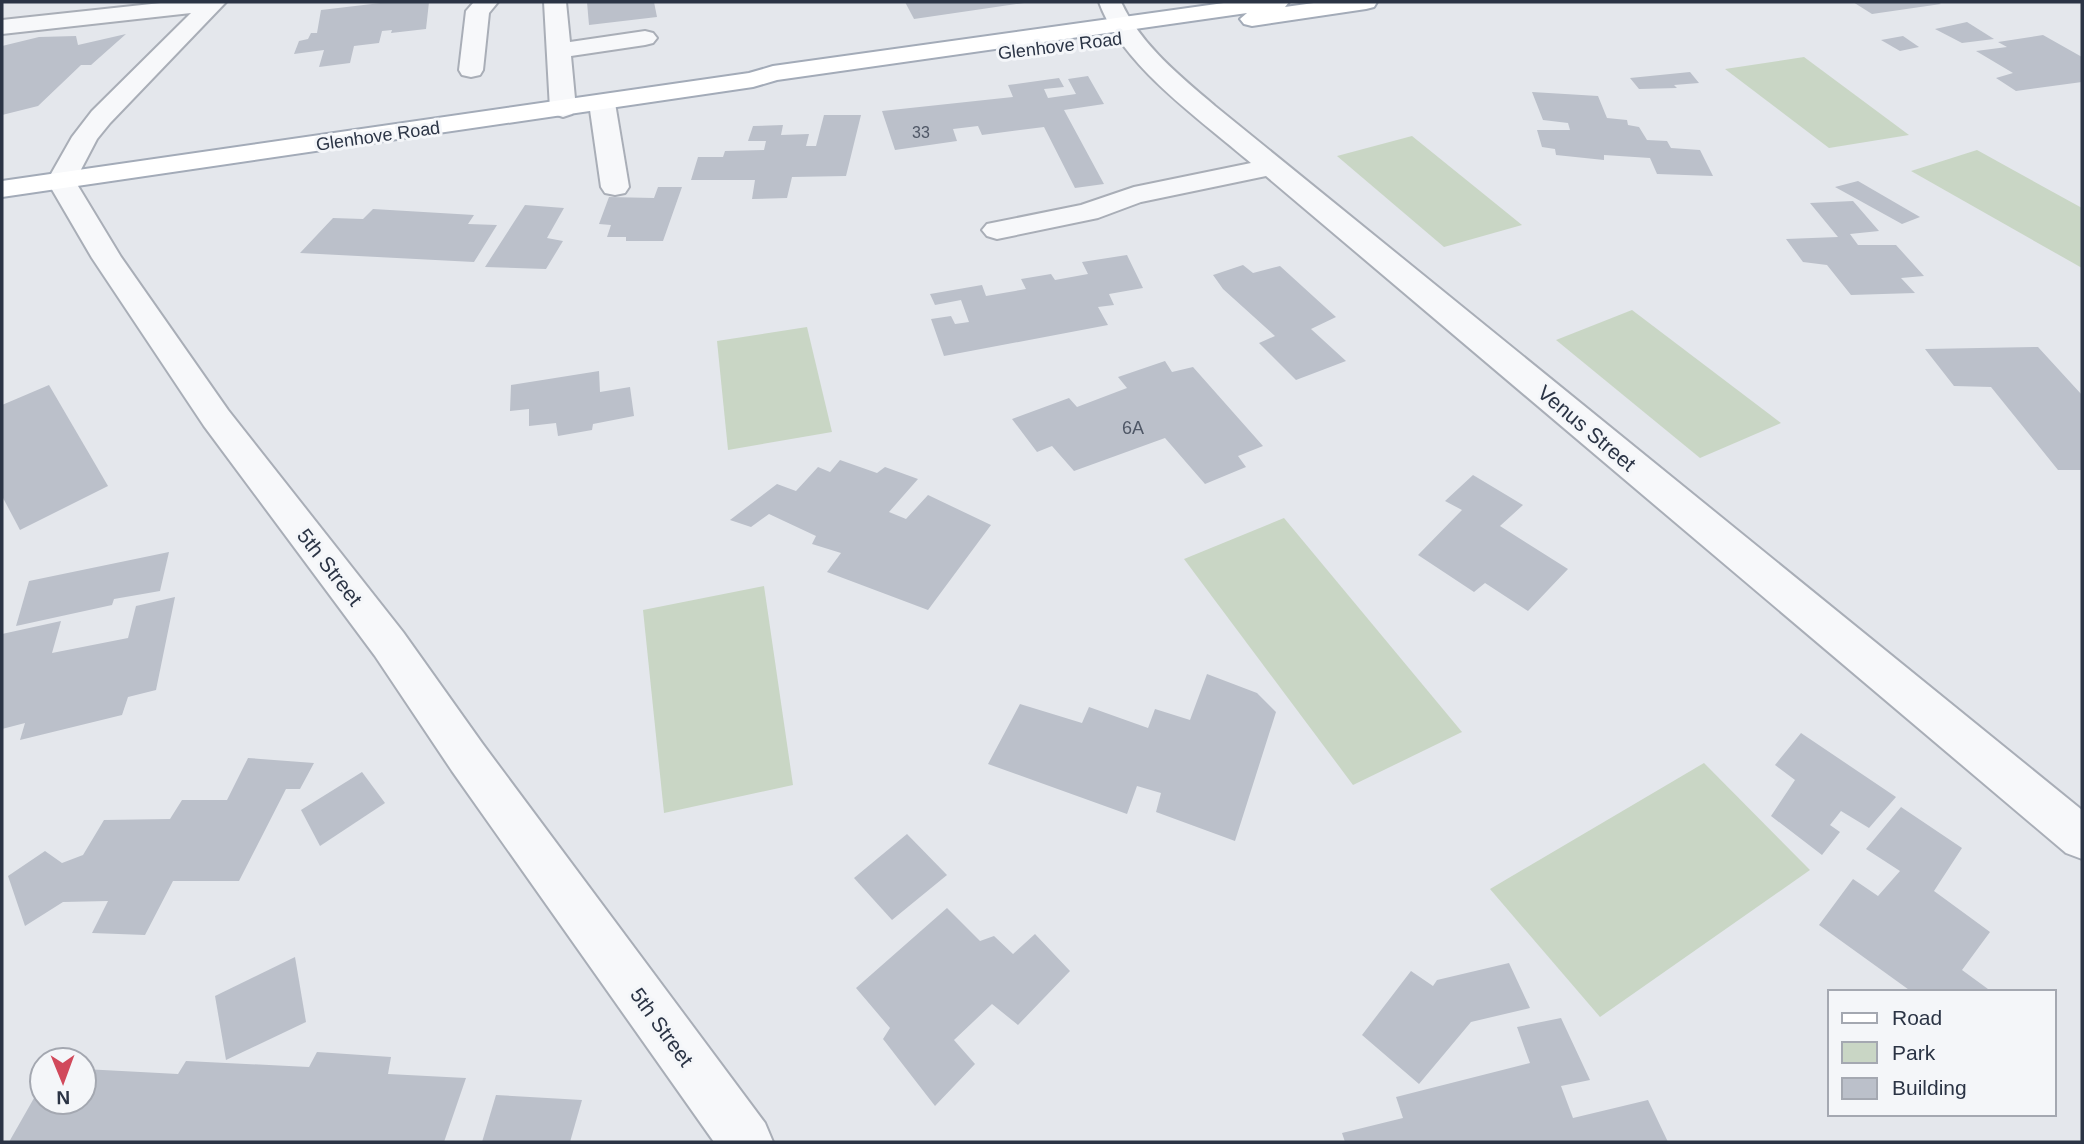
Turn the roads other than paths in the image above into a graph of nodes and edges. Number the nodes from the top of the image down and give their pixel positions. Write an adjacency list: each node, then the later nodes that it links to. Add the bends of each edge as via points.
1 (487, 2): 10 (street, via 478,11)
2 (555, 2): 9 (street)
3 (1278, 2): 6 (main road, Glenhove Road)
4 (1366, 2): 6 (main road, Glenhove Road)
5 (214, 3): 7 (street); 14 (street, via 101,117)
6 (1119, 21): 11 (main road, Glenhove Road); 13 (street, Venus Street, via 1141,52)
7 (2, 27)
8 (645, 38): 9 (street)
9 (559, 51): 12 (street)
10 (471, 70)
11 (602, 103): 12 (main road, Glenhove Road); 15 (street)
12 (563, 109): 14 (main road, Glenhove Road)
13 (1272, 167): 17 (street); 18 (street, Venus Street)
14 (61, 181): 16 (main road, Glenhove Road); 19 (street, 5th Street, via 107,258 216,418 389,643)
15 (615, 187)
16 (2, 189)
17 (997, 230)
18 (2082, 838)
19 (746, 1142)

